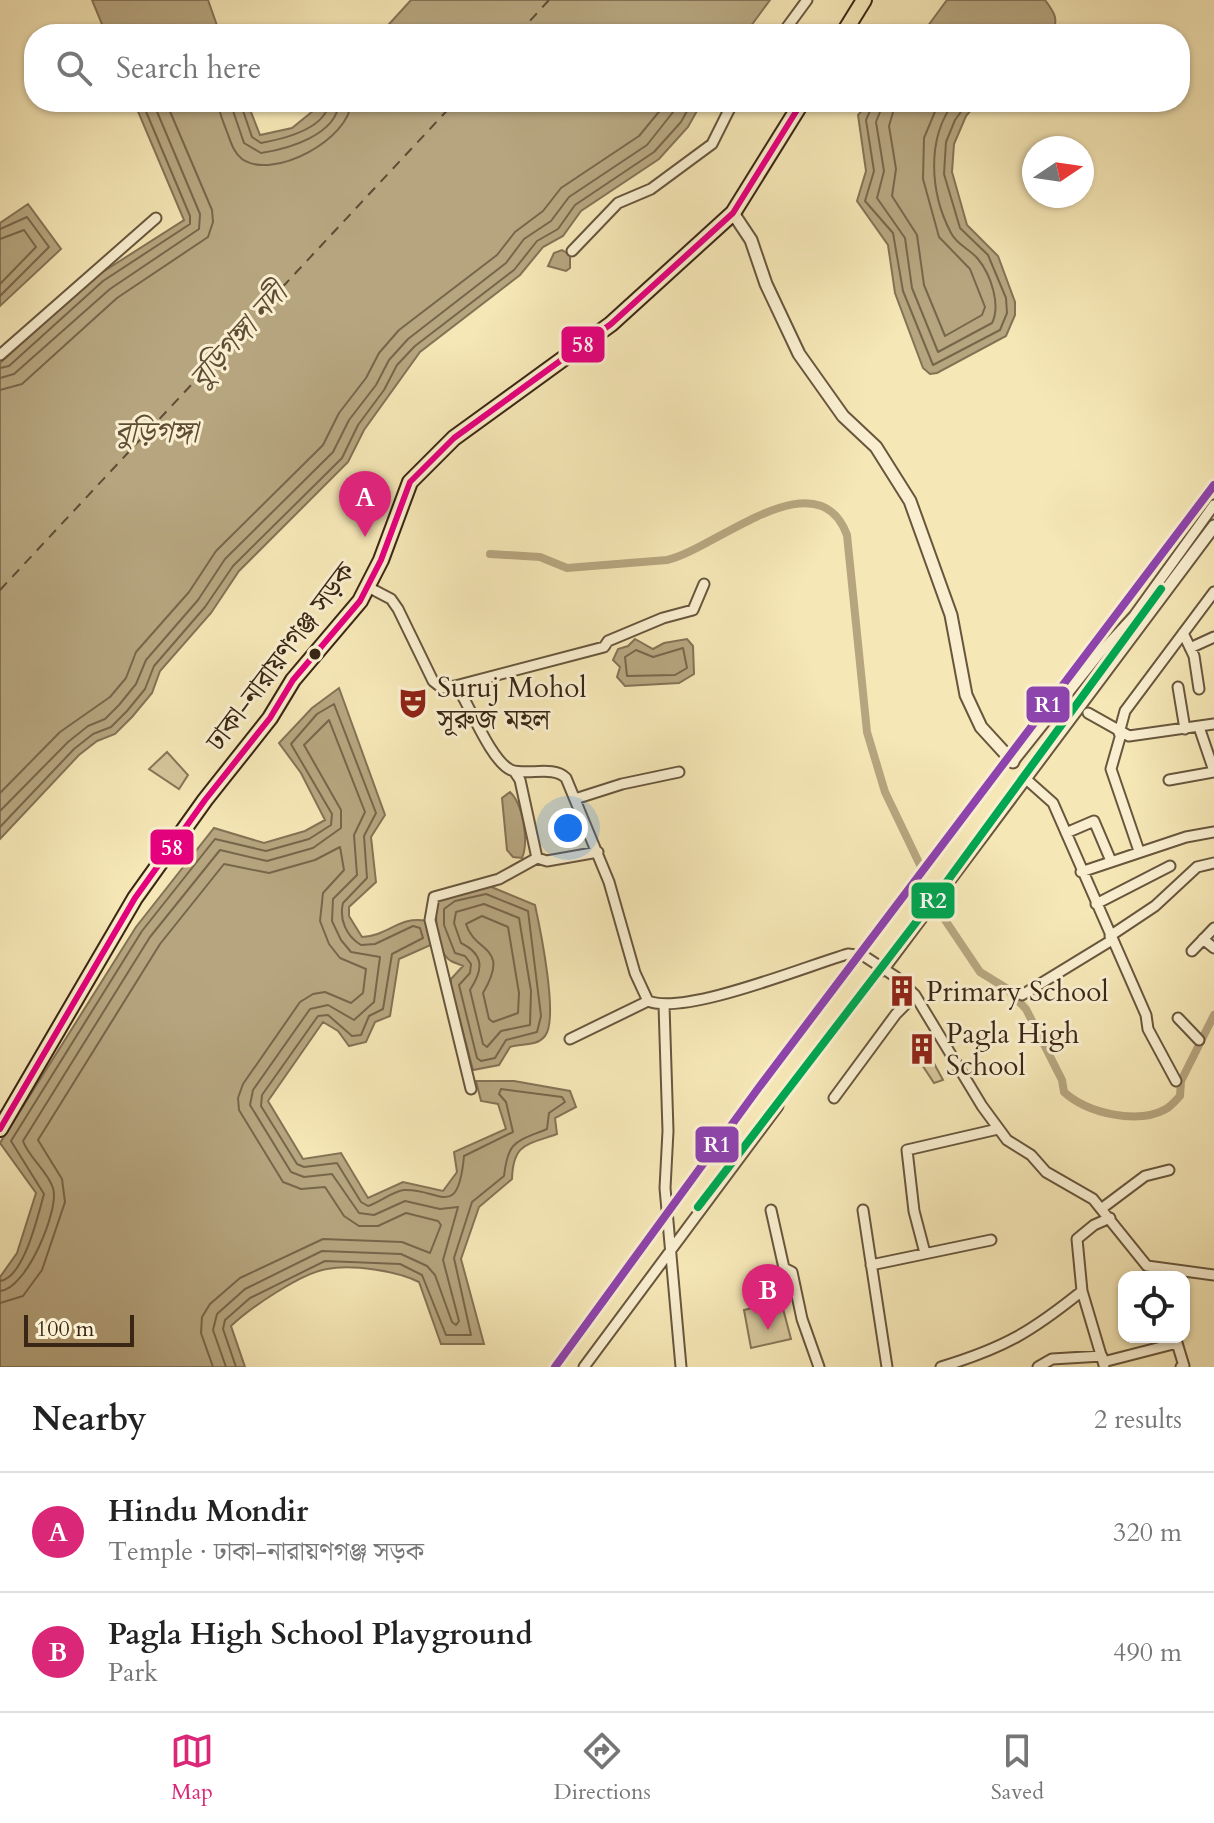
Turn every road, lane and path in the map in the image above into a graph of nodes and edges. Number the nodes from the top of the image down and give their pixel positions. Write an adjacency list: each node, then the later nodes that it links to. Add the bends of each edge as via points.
1 (807, 0): 3 (street)
2 (864, 0): 4 (highway)
3 (789, 24)
4 (849, 24)
5 (728, 112): 9 (street, via 712,144 651,189 618,203)
6 (796, 112): 7 (highway, ঢাকা-নারায়ণগঞ্জ সড়ক)
7 (733, 213): 14 (highway, ঢাকা-নারায়ণগঞ্জ সড়ক, via 611,324 454,438 410,482); 27 (street, via 751,240 799,354 843,416 876,447 910,501 951,615 966,695 981,727)
8 (156, 218): 10 (street)
9 (572, 251)
10 (0, 355)
11 (1214, 505): 27 (street, via 1134,616)
12 (1214, 526): 31 (street)
13 (704, 584): 19 (street, via 693,610 663,618 604,647)
14 (368, 587): 19 (street, via 398,609 437,686); 61 (highway, ঢাকা-নারায়ণগঞ্জ সড়ক, via 293,680 135,898)
15 (1214, 592): 16 (street)
16 (1183, 633): 18 (street); 26 (street, via 1125,711)
17 (1214, 637): 18 (street)
18 (1190, 648): 21 (street)
19 (455, 686): 28 (street, via 492,750)
20 (1178, 687): 25 (street)
21 (1199, 689)
22 (1088, 713): 26 (street)
23 (1214, 724): 24 (street)
24 (1199, 727): 25 (street); 30 (street)
25 (1185, 729): 26 (street, via 1137,736)
26 (1120, 733): 36 (street, via 1111,769)
27 (1013, 762)
28 (514, 771): 33 (street, via 561,774); 38 (street)
29 (679, 772): 33 (street)
30 (1214, 772): 32 (street)
31 (1026, 779): 35 (street, via 1048,796); 49 (street)
32 (1169, 780)
33 (575, 799): 37 (street)
34 (1214, 832): 36 (street)
35 (1066, 833): 39 (street, via 1094,821); 42 (street)
36 (1139, 851): 39 (street)
37 (598, 852): 38 (street); 52 (street)
38 (537, 858): 58 (street, via 499,879 434,897 430,906)
39 (1111, 861): 42 (street)
40 (1214, 863): 45 (street, via 1197,867 1166,898)
41 (1170, 866): 43 (street)
42 (1081, 872): 43 (street)
43 (1096, 904): 45 (street)
44 (1214, 928): 46 (street)
45 (1111, 938): 51 (street); 57 (street)
46 (1203, 939): 47 (street); 48 (street)
47 (1214, 948)
48 (1192, 951)
49 (882, 970): 50 (street); 53 (street, via 864,956 848,954 715,996)
50 (915, 995): 59 (street); 62 (street)
51 (1022, 995)
52 (648, 1001): 53 (street); 55 (street)
53 (664, 1005): 69 (street, via 665,1188)
54 (1178, 1018): 56 (street)
55 (570, 1039)
56 (1199, 1040)
57 (1176, 1081)
58 (471, 1089)
59 (834, 1098)
60 (778, 1106): 69 (street)
61 (0, 1129)
62 (998, 1129): 64 (street, via 1046,1172 1082,1191); 70 (street, via 907,1150)
63 (1169, 1170): 64 (street, via 1145,1176)
64 (1101, 1209): 67 (street)
65 (771, 1210): 81 (street, via 778,1251 784,1268 792,1272)
66 (863, 1210): 71 (street)
67 (1110, 1218): 72 (street, via 1140,1260); 75 (street, via 1077,1239)
68 (991, 1240): 70 (street)
69 (671, 1250): 79 (street); 80 (street)
70 (925, 1253): 71 (street)
71 (871, 1265): 82 (street)
72 (1161, 1271)
73 (1190, 1274): 74 (street)
74 (1214, 1275)
75 (1082, 1291): 78 (street); 83 (street, via 1033,1330 992,1351)
76 (1166, 1343): 78 (street)
77 (1177, 1343): 85 (street)
78 (1103, 1362): 84 (street, via 1052,1359)
79 (584, 1367)
80 (681, 1367)
81 (819, 1367)
82 (887, 1367)
83 (941, 1367)
84 (1038, 1367)
85 (1181, 1367)

